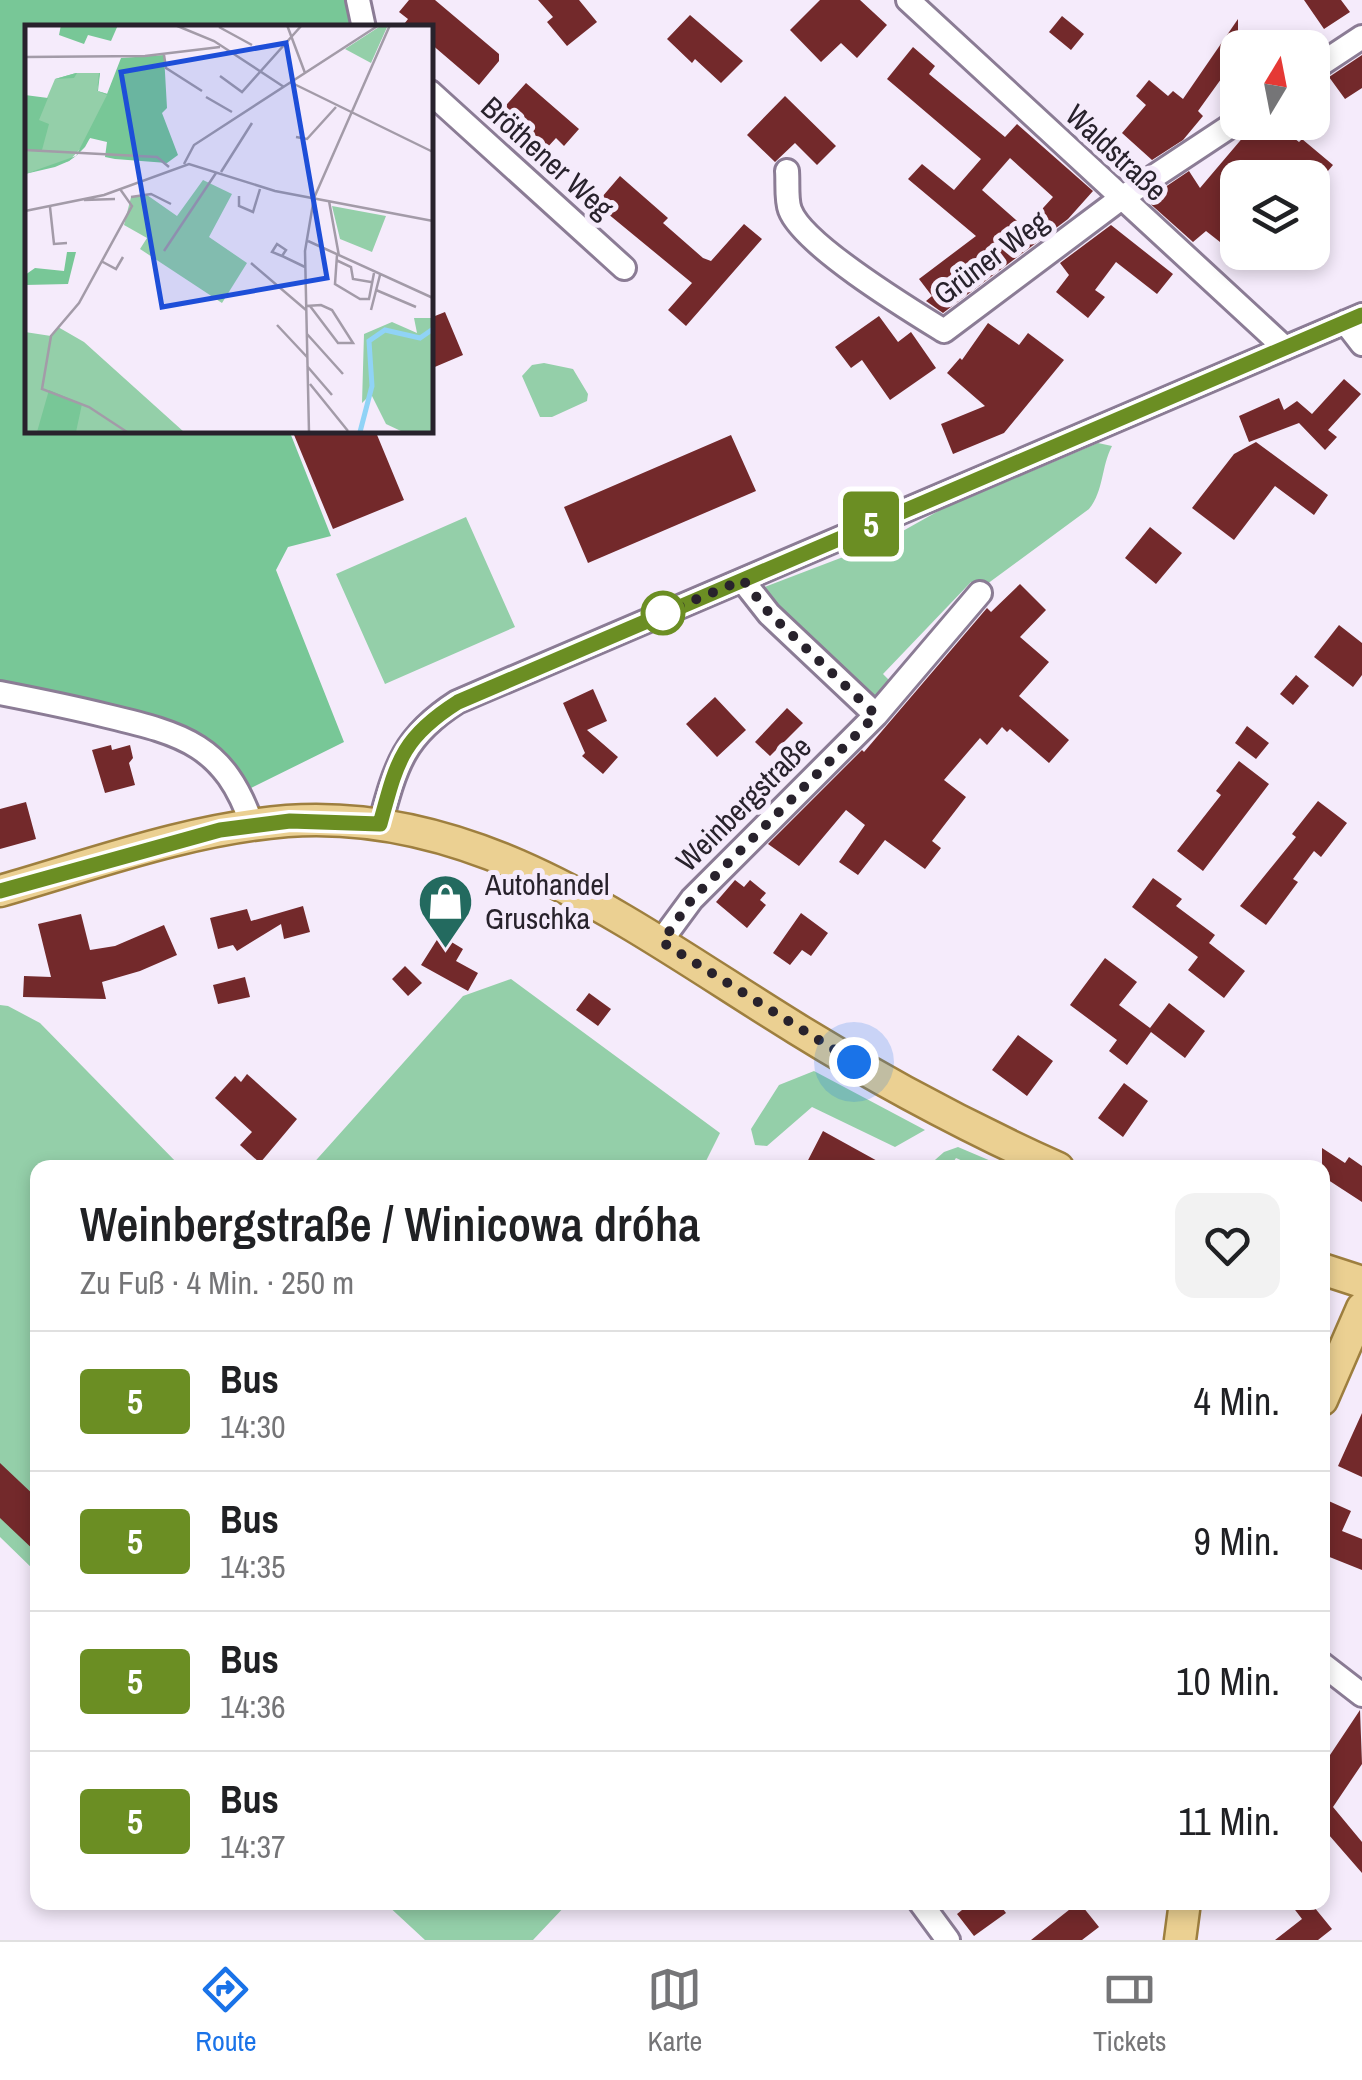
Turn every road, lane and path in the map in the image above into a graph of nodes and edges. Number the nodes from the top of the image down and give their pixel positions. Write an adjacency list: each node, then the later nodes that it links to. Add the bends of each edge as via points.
1 (358, 0): 3 (street)
2 (908, 0): 9 (street, Waldstraße)
3 (363, 25)
4 (1362, 37): 5 (street)
5 (1330, 58)
6 (432, 94): 10 (street, Bröthener Weg)
7 (1220, 132): 9 (street)
8 (787, 171): 9 (street, Grüner Weg, via 790,210 807,233 871,286 944,331)
9 (1120, 199): 13 (street, Waldstraße)
10 (624, 268)
11 (1354, 318): 12 (street); 13 (street)
12 (1362, 344)
13 (1285, 348): 14 (street)
14 (743, 580): 17 (street); 18 (street, via 485,688 432,718 396,767)
15 (980, 593): 17 (street, Weinbergstraße)
16 (0, 693): 19 (street, via 168,730 225,772)
17 (876, 715): 21 (street, Weinbergstraße, via 692,899)
18 (380, 824): 19 (main road); 21 (main road, via 421,830 521,866)
19 (252, 825): 20 (main road)
20 (0, 891)
21 (662, 942): 22 (main road, via 910,1096)
22 (1042, 1160)
23 (1330, 1272): 24 (main road)
24 (1362, 1282)
25 (1362, 1308): 26 (main road)
26 (1330, 1382)
27 (1330, 1670): 28 (street)
28 (1362, 1695)
29 (926, 1910): 31 (street)
30 (1184, 1910): 32 (main road)
31 (948, 1940)
32 (1180, 1940)

